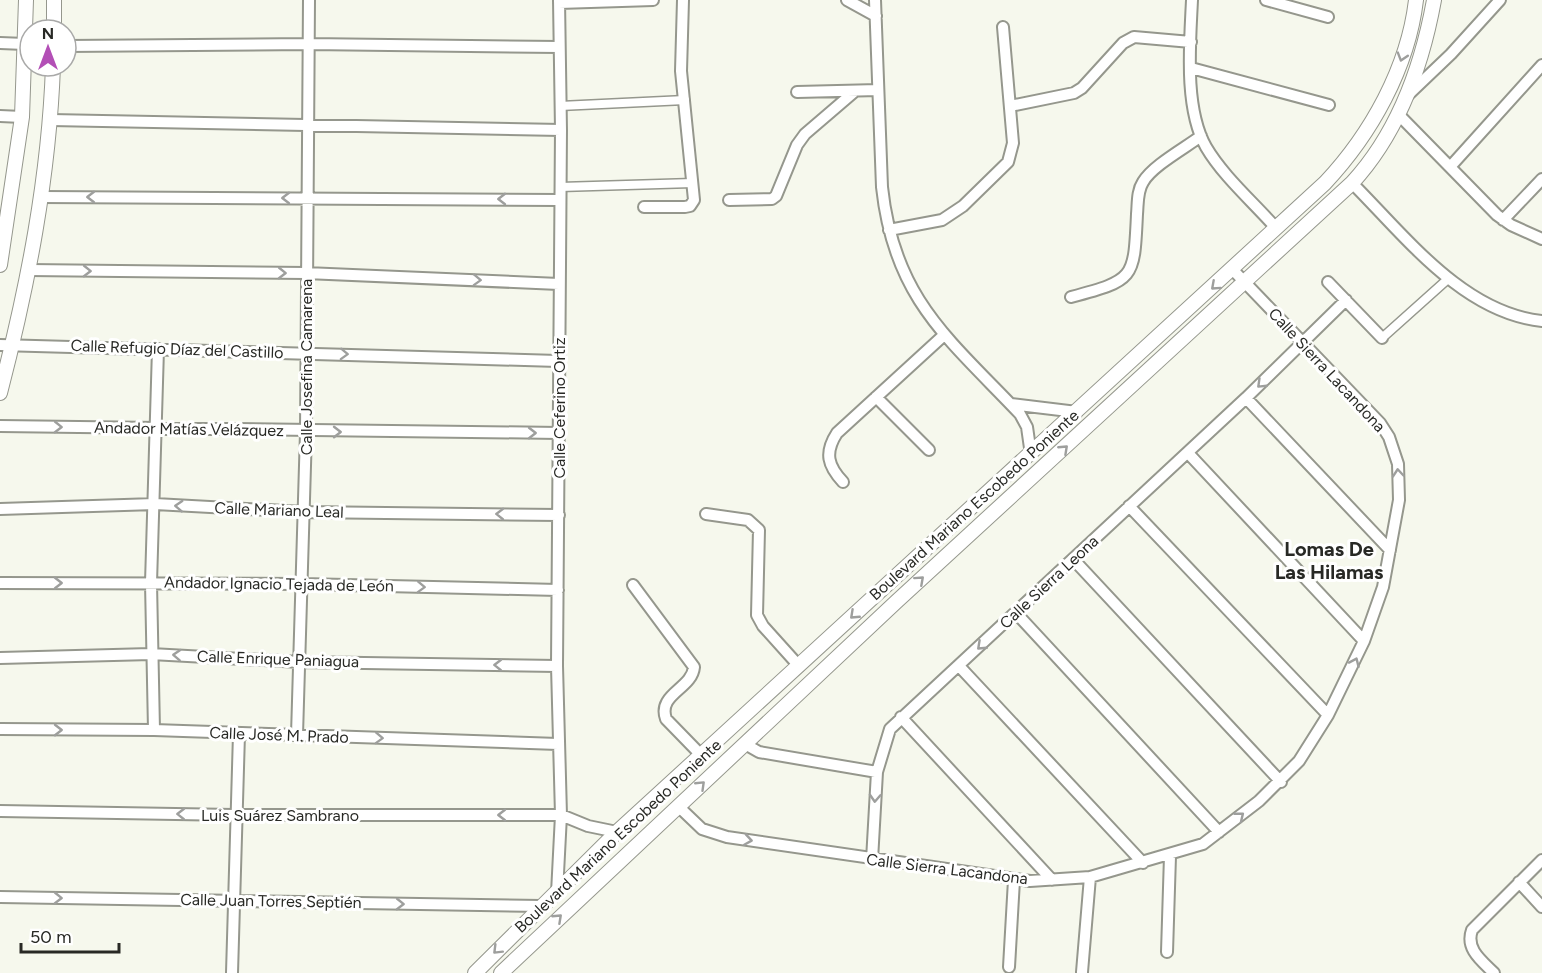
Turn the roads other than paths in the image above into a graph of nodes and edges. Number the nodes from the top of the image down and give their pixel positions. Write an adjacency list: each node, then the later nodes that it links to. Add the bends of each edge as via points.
1 (26, 0): 16 (street)
2 (54, 0): 17 (street)
3 (309, 0): 22 (street, Calle Josefina Camarena)
4 (654, 0): 13 (street)
5 (683, 0): 33 (street, via 681,71)
6 (847, 0): 14 (street)
7 (875, 0): 14 (street)
8 (1192, 0): 19 (street)
9 (1266, 0): 15 (street)
10 (1416, 0): 56 (street, Boulevard Mariano Escobedo Poniente, one-way to 56, via 1399,65 1368,128 1340,167)
11 (1434, 0): 32 (street, Boulevard Mariano Escobedo Poniente)
12 (1500, 0): 32 (street)
13 (559, 2): 24 (street, Calle Ceferino Ortiz)
14 (876, 16): 29 (street)
15 (1328, 17)
16 (26, 18)
17 (54, 18)
18 (1003, 27): 36 (street)
19 (1191, 42): 26 (street); 36 (street, via 1134,37 1123,43 1074,93)
20 (0, 43): 21 (street)
21 (18, 44)
22 (309, 44): 23 (street); 24 (street); 41 (street, Calle Josefina Camarena)
23 (78, 46)
24 (559, 47): 35 (street, Calle Ceferino Ortiz)
25 (1542, 65): 44 (street)
26 (1191, 68): 34 (street); 43 (street, via 1193,110)
27 (23, 78): 39 (street)
28 (53, 78): 40 (street)
29 (879, 90): 31 (street); 57 (street, via 882,187)
30 (797, 92): 31 (street)
31 (854, 92): 53 (street, via 805,134 776,196)
32 (1407, 96): 37 (street, Boulevard Mariano Escobedo Poniente)
33 (685, 100): 35 (street); 46 (street)
34 (1329, 105)
35 (560, 106): 42 (street, Calle Ceferino Ortiz)
36 (1010, 106): 57 (street, via 1013,143 1002,170 942,220)
37 (1398, 114): 44 (street); 47 (street, Boulevard Mariano Escobedo Poniente, via 1378,150)
38 (0, 116): 39 (street)
39 (21, 117): 49 (street)
40 (51, 120): 41 (street); 50 (street)
41 (308, 124): 42 (street); 51 (street, Calle Josefina Camarena)
42 (561, 130): 48 (street, Calle Ceferino Ortiz)
43 (1201, 136): 56 (street, via 1214,158); 67 (street, via 1142,182 1135,258 1125,278 1117,284)
44 (1450, 167): 55 (street)
45 (1542, 179): 55 (street)
46 (693, 183): 48 (street); 54 (street, via 694,200 690,206)
47 (1352, 183): 63 (street); 64 (street, Boulevard Mariano Escobedo Poniente)
48 (560, 186): 52 (street, Calle Ceferino Ortiz)
49 (6, 194): 59 (street)
50 (42, 197): 51 (street, one-way to 50); 60 (street)
51 (307, 198): 52 (street, one-way to 51); 62 (street, Calle Josefina Camarena)
52 (560, 200): 66 (street, Calle Ceferino Ortiz)
53 (729, 200)
54 (644, 207)
55 (1503, 220): 58 (street)
56 (1276, 228): 61 (street, Boulevard Mariano Escobedo Poniente)
57 (890, 230): 70 (street, via 913,291)
58 (1542, 239)
59 (0, 265)
60 (29, 270): 62 (street, one-way to 62); 73 (street)
61 (1233, 270): 64 (street, Calle Sierra Lacandona); 81 (street, Boulevard Mariano Escobedo Poniente, one-way to 81)
62 (306, 273): 66 (street, one-way to 66); 75 (street, Calle Josefina Camarena)
63 (1449, 278): 69 (street, via 1487,305); 71 (street)
64 (1245, 282): 72 (street, Calle Sierra Lacandona); 104 (street, Boulevard Mariano Escobedo Poniente, one-way to 64)
65 (1328, 282): 68 (street)
66 (559, 284): 76 (street, Calle Ceferino Ortiz)
67 (1071, 297)
68 (1346, 300): 71 (street); 72 (street, Calle Sierra Leona)
69 (1542, 321)
70 (944, 336): 78 (street); 80 (street)
71 (1382, 338)
72 (1303, 343): 79 (street, Calle Sierra Leona, one-way to 79); 96 (street, Calle Sierra Lacandona, one-way to 72, via 1400,479 1391,444 1380,423)
73 (6, 345): 74 (street, Calle Refugio Díaz del Castillo); 77 (street)
74 (158, 349): 75 (street, Calle Refugio Díaz del Castillo); 83 (street)
75 (306, 353): 76 (street, Calle Refugio Díaz del Castillo, one-way to 76); 84 (street, Calle Josefina Camarena)
76 (558, 361): 85 (street, Calle Ceferino Ortiz)
77 (0, 393)
78 (876, 397): 86 (street); 89 (street, via 831,442 829,465)
79 (1246, 398): 87 (street, Calle Sierra Leona); 96 (street)
80 (1010, 404): 81 (street); 88 (street, via 1027,427)
81 (1077, 412): 88 (street, Boulevard Mariano Escobedo Poniente)
82 (0, 426): 83 (street, Andador Matías Velázquez, one-way to 83)
83 (157, 428): 84 (street, Andador Matías Velázquez); 90 (street)
84 (306, 432): 85 (street, Andador Matías Velázquez, one-way to 85); 93 (street, Calle Josefina Camarena)
85 (559, 433): 95 (street, Calle Ceferino Ortiz)
86 (929, 450)
87 (1188, 453): 91 (street, Calle Sierra Leona); 106 (street)
88 (1030, 454): 102 (street, Boulevard Mariano Escobedo Poniente)
89 (843, 482)
90 (155, 504): 92 (street, Calle Mariano Leal); 93 (street, Calle Mariano Leal, one-way to 90); 99 (street)
91 (1129, 506): 97 (street, Calle Sierra Leona); 113 (street)
92 (0, 508)
93 (304, 512): 95 (street, Calle Mariano Leal, one-way to 93); 100 (street, Calle Josefina Camarena)
94 (706, 514): 111 (street, via 748,520 759,530 757,615)
95 (559, 515): 103 (street, Calle Ceferino Ortiz)
96 (1390, 550): 106 (street, Calle Sierra Lacandona, via 1383,587)
97 (1073, 559): 105 (street, Calle Sierra Leona); 123 (street)
98 (0, 583): 99 (street, Andador Ignacio Tejada de León, one-way to 99)
99 (151, 583): 100 (street, Andador Ignacio Tejada de León); 107 (street)
100 (302, 584): 103 (street, Andador Ignacio Tejada de León, one-way to 103); 109 (street, Calle Josefina Camarena)
101 (633, 585): 121 (street, via 694,666 690,678 668,700 664,712 666,719)
102 (882, 589): 104 (street); 111 (street, Boulevard Mariano Escobedo Poniente, one-way to 111)
103 (558, 590): 110 (street, Calle Ceferino Ortiz)
104 (896, 602): 120 (street, Boulevard Mariano Escobedo Poniente)
105 (1016, 613): 112 (street, Calle Sierra Leona, one-way to 112); 129 (street)
106 (1364, 641): 113 (street, Calle Sierra Lacandona, one-way to 106)
107 (151, 654): 108 (street, Calle Enrique Paniagua); 109 (street, Calle Enrique Paniagua, one-way to 107); 116 (street)
108 (0, 657)
109 (300, 662): 110 (street, Calle Enrique Paniagua, one-way to 109); 118 (street, Calle Josefina Camarena)
110 (557, 666): 119 (street, Calle Ceferino Ortiz)
111 (799, 666): 121 (street, Boulevard Mariano Escobedo Poniente)
112 (959, 666): 114 (street, Calle Sierra Leona); 133 (street)
113 (1328, 715): 123 (street, Calle Sierra Lacandona)
114 (901, 717): 122 (street, Calle Sierra Leona, via 886,735); 136 (street)
115 (0, 729): 116 (street, Calle José M. Prado, one-way to 116)
116 (154, 730): 117 (street, Calle José M. Prado)
117 (239, 734): 118 (street, Calle José M. Prado); 126 (street)
118 (297, 735): 119 (street, Calle José M. Prado, one-way to 119)
119 (558, 744): 127 (street, Calle Ceferino Ortiz)
120 (745, 744): 122 (street, via 759,752); 124 (street, Boulevard Mariano Escobedo Poniente, one-way to 120)
121 (702, 756): 128 (street, Boulevard Mariano Escobedo Poniente)
122 (877, 772): 131 (street, Calle Sierra Leona, one-way to 131)
123 (1281, 782): 129 (street, Calle Sierra Lacandona, one-way to 123)
124 (679, 807): 131 (street, Calle Sierra Lacandona, one-way to 131, via 691,821 713,834); 148 (street, Boulevard Mariano Escobedo Poniente, one-way to 124)
125 (0, 811): 126 (street, Luis Suárez Sambrano, one-way to 125)
126 (234, 815): 127 (street, Luis Suárez Sambrano, one-way to 126); 140 (street)
127 (561, 815): 128 (street); 138 (street, Calle Ceferino Ortiz)
128 (617, 832): 138 (street, Boulevard Mariano Escobedo Poniente)
129 (1219, 832): 130 (street, Calle Sierra Lacandona, via 1203,844)
130 (1170, 856): 133 (street, Calle Sierra Lacandona); 143 (street)
131 (872, 860): 135 (street, Calle Sierra Lacandona)
132 (1542, 860): 137 (street)
133 (1143, 863): 134 (street, Calle Sierra Lacandona)
134 (1090, 877): 136 (street, Calle Sierra Lacandona); 145 (street)
135 (1014, 880): 136 (street, Calle Sierra Lacandona); 144 (street)
136 (1052, 880)
137 (1518, 882): 142 (street); 149 (street, via 1472,930 1469,938 1473,951)
138 (556, 893): 141 (street, Boulevard Mariano Escobedo Poniente)
139 (0, 897): 140 (street, Calle Juan Torres Septién, one-way to 140)
140 (235, 901): 141 (street, Calle Juan Torres Septién, one-way to 141); 146 (street)
141 (541, 906): 147 (street, Boulevard Mariano Escobedo Poniente, one-way to 147)
142 (1542, 907)
143 (1167, 952)
144 (1009, 967)
145 (1082, 972)
146 (232, 973)
147 (475, 973)
148 (501, 973)
149 (1494, 973)

